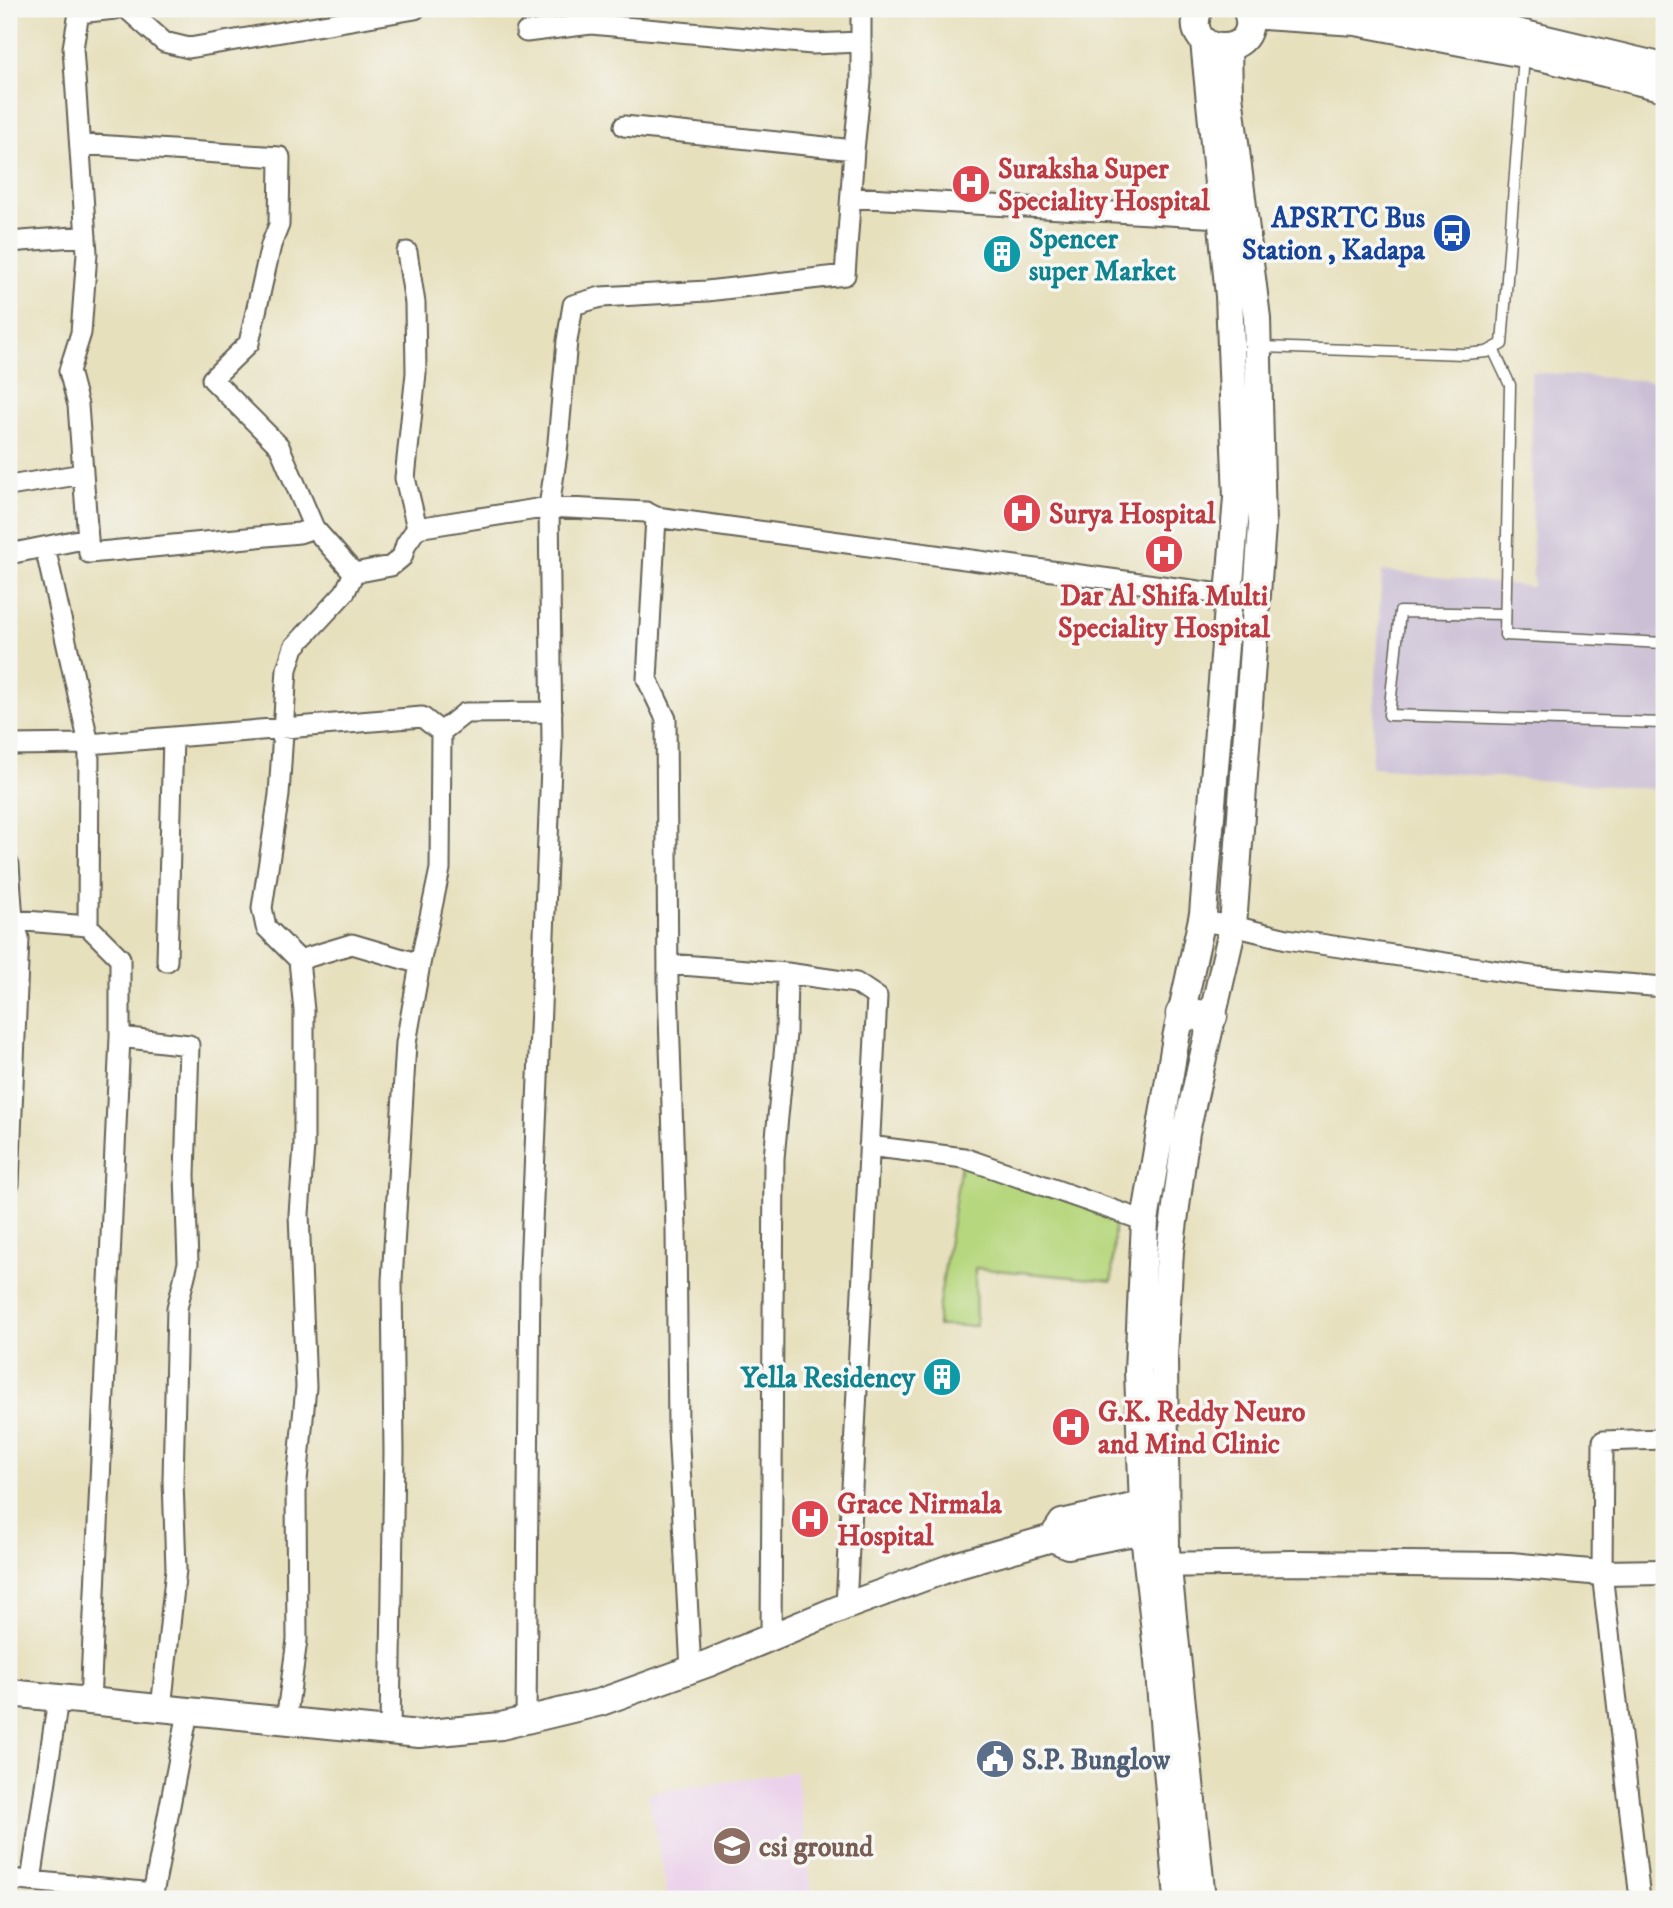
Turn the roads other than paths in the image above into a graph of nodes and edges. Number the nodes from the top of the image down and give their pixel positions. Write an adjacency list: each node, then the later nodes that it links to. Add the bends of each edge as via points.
1 (115, 9): 16 (street, via 79,13 73,48)
2 (127, 9): 3 (street, via 164,43 188,48)
3 (415, 9)
4 (862, 9): 10 (street)
5 (1395, 9): 12 (main road)
6 (1197, 10): 11 (main road, via 1196,25)
7 (1247, 12): 11 (main road, via 1249,23 1243,39); 12 (main road)
8 (590, 16): 9 (street); 10 (street, via 812,44)
9 (526, 32)
10 (861, 41): 17 (street)
11 (1216, 44): 19 (main road); 24 (main road, via 1229,95)
12 (1526, 44): 13 (main road); 14 (main road); 25 (lane, via 1505,327 1502,344)
13 (1664, 68)
14 (1664, 88)
15 (624, 126): 17 (street)
16 (80, 144): 20 (street); 30 (street, via 280,157 279,225 249,342 212,379 279,446)
17 (854, 150): 18 (street)
18 (850, 197): 19 (street); 28 (street, via 845,275 707,291 601,297 573,305)
19 (1221, 218): 23 (main road)
20 (86, 236): 21 (street); 26 (street, via 81,333 69,371 78,405)
21 (9, 242)
22 (407, 252): 31 (street, via 415,303 416,373 405,478)
23 (1231, 346): 24 (lane); 36 (main road, via 1237,498)
24 (1258, 347): 25 (lane, via 1464,354); 50 (main road, via 1262,525)
25 (1493, 349): 37 (lane, via 1510,385)
26 (83, 474): 27 (street); 32 (street)
27 (9, 486)
28 (549, 507): 29 (street, via 646,512); 31 (street); 39 (street)
29 (656, 517): 36 (street); 54 (street, via 647,679 666,719)
30 (314, 528): 32 (street, via 89,553); 35 (street)
31 (417, 528): 35 (street, via 402,557 391,566)
32 (88, 538): 33 (street)
33 (45, 547): 34 (street); 44 (street)
34 (9, 554)
35 (354, 573): 41 (street, via 345,592 295,647 287,669)
36 (1228, 595): 48 (main road)
37 (1504, 614): 38 (lane, via 1505,635); 40 (lane, via 1400,612 1389,715)
38 (1664, 643)
39 (552, 712): 42 (street, via 465,713); 76 (street, via 530,1270)
40 (1664, 723)
41 (284, 727): 42 (street, via 422,717); 43 (street); 51 (street, via 262,908 267,927)
42 (441, 732): 53 (street, via 440,869)
43 (173, 737): 44 (street); 52 (street)
44 (89, 744): 45 (street); 49 (street)
45 (9, 745)
46 (9, 865): 47 (street)
47 (13, 920): 49 (street); 61 (street, via 19,938)
48 (1201, 922): 50 (street); 57 (main road)
49 (88, 926): 59 (street, via 120,958)
50 (1233, 926): 56 (street, via 1286,939 1538,977); 58 (main road)
51 (299, 960): 53 (street, via 352,944); 77 (street, via 304,1011 304,1146 299,1214 306,1387 296,1491 297,1640)
52 (167, 961)
53 (420, 964): 78 (street, via 406,1043 392,1281)
54 (668, 964): 55 (street); 70 (street, via 678,1428)
55 (787, 973): 60 (street, via 856,983 877,997); 69 (street, via 774,1158)
56 (1664, 988)
57 (1181, 1014): 58 (main road); 62 (main road)
58 (1212, 1016): 65 (main road, via 1186,1132 1170,1251)
59 (120, 1037): 73 (street); 74 (street, via 189,1045 188,1263 177,1308 174,1427 176,1569)
60 (869, 1146): 62 (street, via 964,1158); 68 (street)
61 (9, 1184)
62 (1146, 1221): 64 (main road, via 1138,1371)
63 (1664, 1439): 67 (street, via 1603,1441)
64 (1143, 1518): 65 (main road); 68 (main road, via 1068,1545 1052,1538 958,1565)
65 (1158, 1565): 67 (street, via 1511,1565); 82 (main road, via 1157,1649); 83 (main road)
66 (1664, 1572): 67 (street)
67 (1602, 1573): 84 (street)
68 (846, 1606): 69 (main road)
69 (771, 1637): 70 (main road)
70 (691, 1670): 76 (main road, via 601,1702)
71 (9, 1693): 72 (main road)
72 (58, 1699): 73 (main road); 80 (street)
73 (90, 1703): 74 (main road)
74 (161, 1709): 75 (main road)
75 (188, 1712): 77 (main road); 81 (street)
76 (526, 1720): 78 (main road, via 419,1734)
77 (286, 1721): 78 (main road)
78 (390, 1731)
79 (9, 1879): 80 (street)
80 (31, 1881): 81 (street)
81 (153, 1896)
82 (1178, 1899)
83 (1202, 1899)
84 (1640, 1899)

